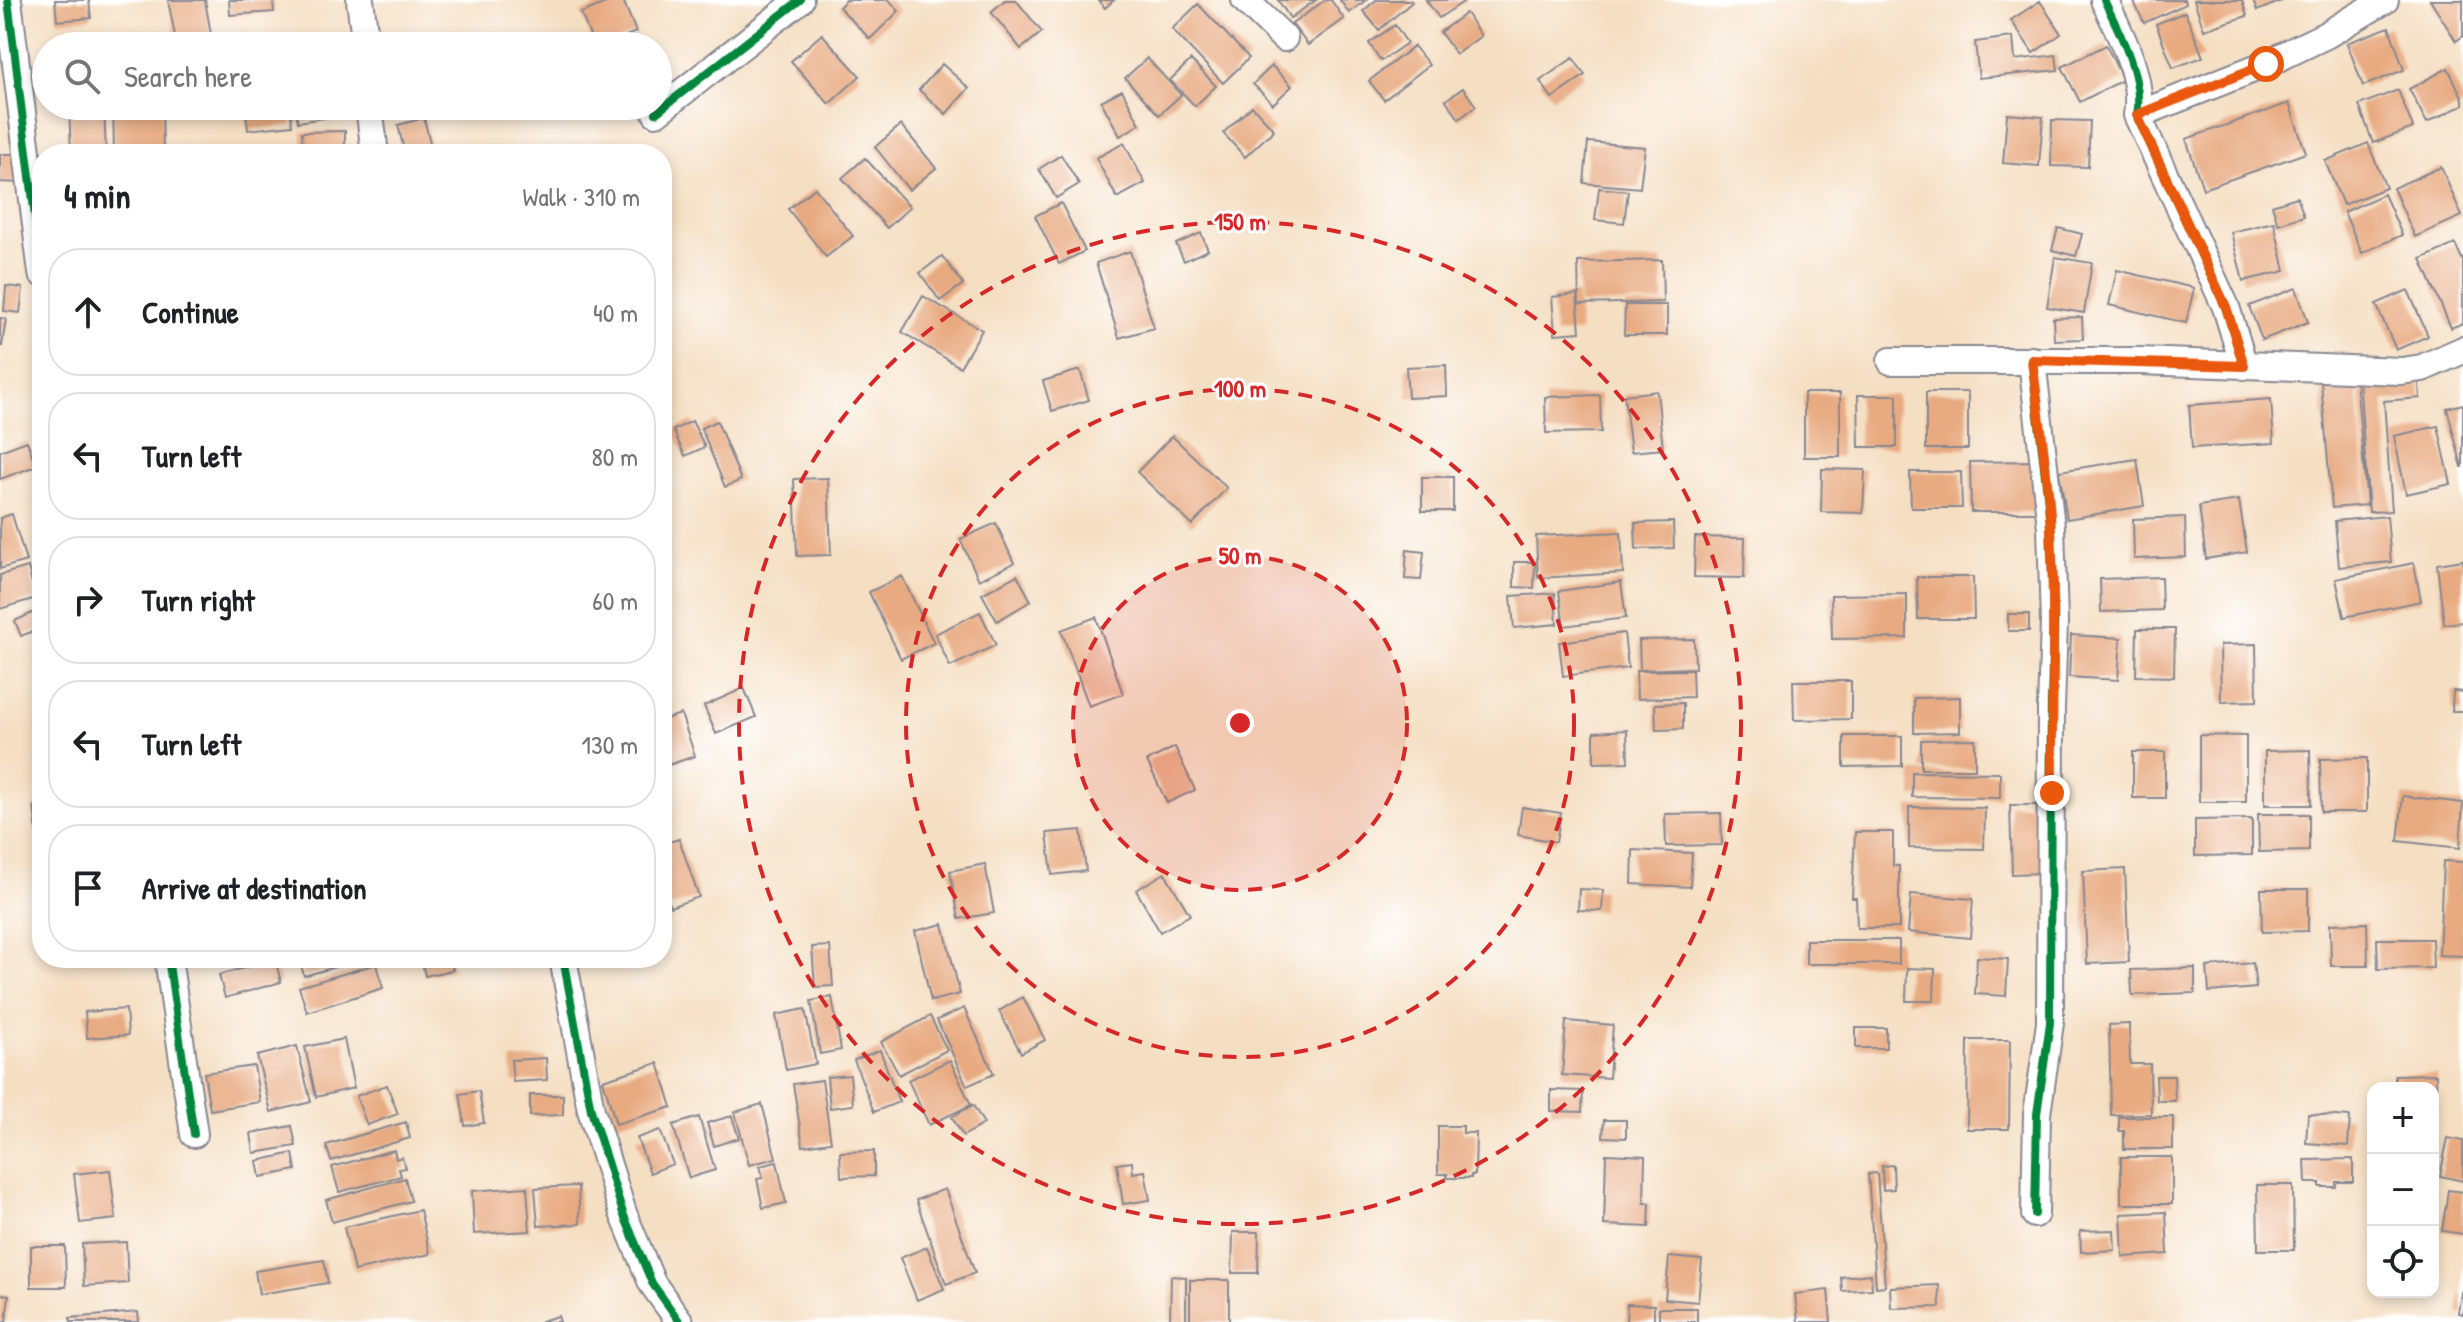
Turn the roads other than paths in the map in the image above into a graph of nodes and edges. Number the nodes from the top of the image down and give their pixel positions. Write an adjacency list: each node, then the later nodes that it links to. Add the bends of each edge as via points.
1 (8, 0): 13 (street)
2 (360, 0): 7 (street)
3 (800, 0): 9 (street)
4 (1245, 0): 8 (street)
5 (2104, 0): 10 (street, via 2137,86)
6 (2385, 0): 10 (street, via 2266,64)
7 (364, 32)
8 (1284, 38)
9 (672, 100)
10 (2137, 115): 17 (street, via 2226,307)
11 (371, 120): 12 (street)
12 (374, 144)
13 (32, 193)
14 (2463, 350): 17 (street, via 2401,371)
15 (2032, 360): 16 (street); 17 (street); 21 (street, via 2051,527 2054,623 2050,1023 2037,1114)
16 (1891, 361)
17 (2244, 366)
18 (169, 968): 20 (street)
19 (565, 968): 22 (street, via 591,1110 623,1213 652,1283)
20 (194, 1134)
21 (2035, 1214)
22 (680, 1322)

